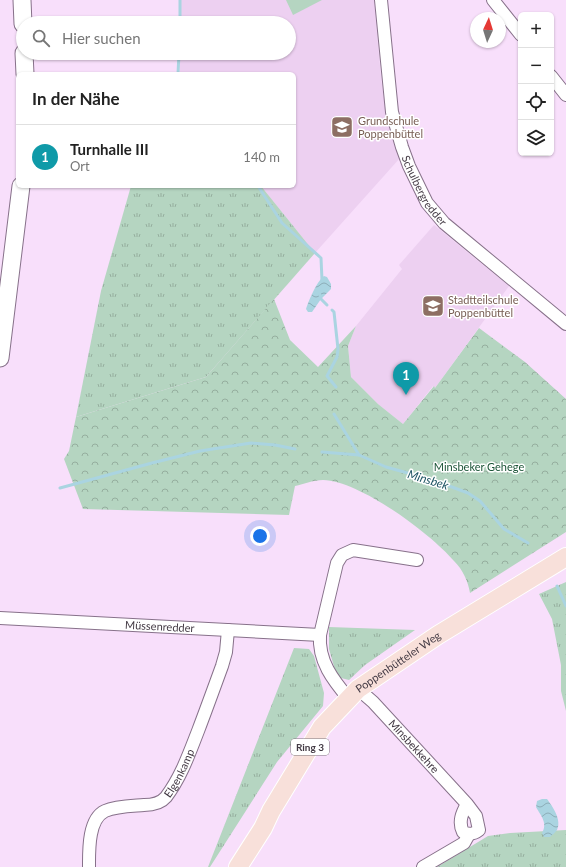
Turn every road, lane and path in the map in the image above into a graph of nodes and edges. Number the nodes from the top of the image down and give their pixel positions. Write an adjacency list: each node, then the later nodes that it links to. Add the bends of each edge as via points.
1 (22, 0): 4 (main road)
2 (381, 0): 11 (street, Schulbergredder, via 392,112 409,166 427,203 444,223)
3 (493, 0): 5 (street)
4 (23, 16)
5 (518, 31)
6 (24, 60): 7 (main road)
7 (25, 72)
8 (554, 80): 9 (street)
9 (566, 96)
10 (21, 188): 12 (main road)
11 (566, 324)
12 (0, 358)
13 (566, 557): 18 (main road, Poppenbütteler Weg / Ring 3, via 438,635)
14 (417, 560): 17 (street, via 353,550 342,555 337,563)
15 (0, 618): 16 (street, Müssenredder)
16 (228, 630): 17 (street, Müssenredder); 20 (street, Elgenkamp, via 222,666 179,776 162,801 112,809 100,815 93,826)
17 (320, 635): 18 (street, via 319,646 324,663 336,683)
18 (354, 694): 19 (main road, Poppenbütteler Weg / Ring 3, via 322,727); 23 (street, Minsbekkehre, via 373,702 467,804 462,813 461,828 469,834 464,843)
19 (271, 811): 21 (main road, Poppenbütteler Weg / Ring 3); 22 (main road, Poppenbütteler Weg / Ring 3)
20 (89, 867)
21 (224, 867)
22 (238, 867)
23 (423, 867)

